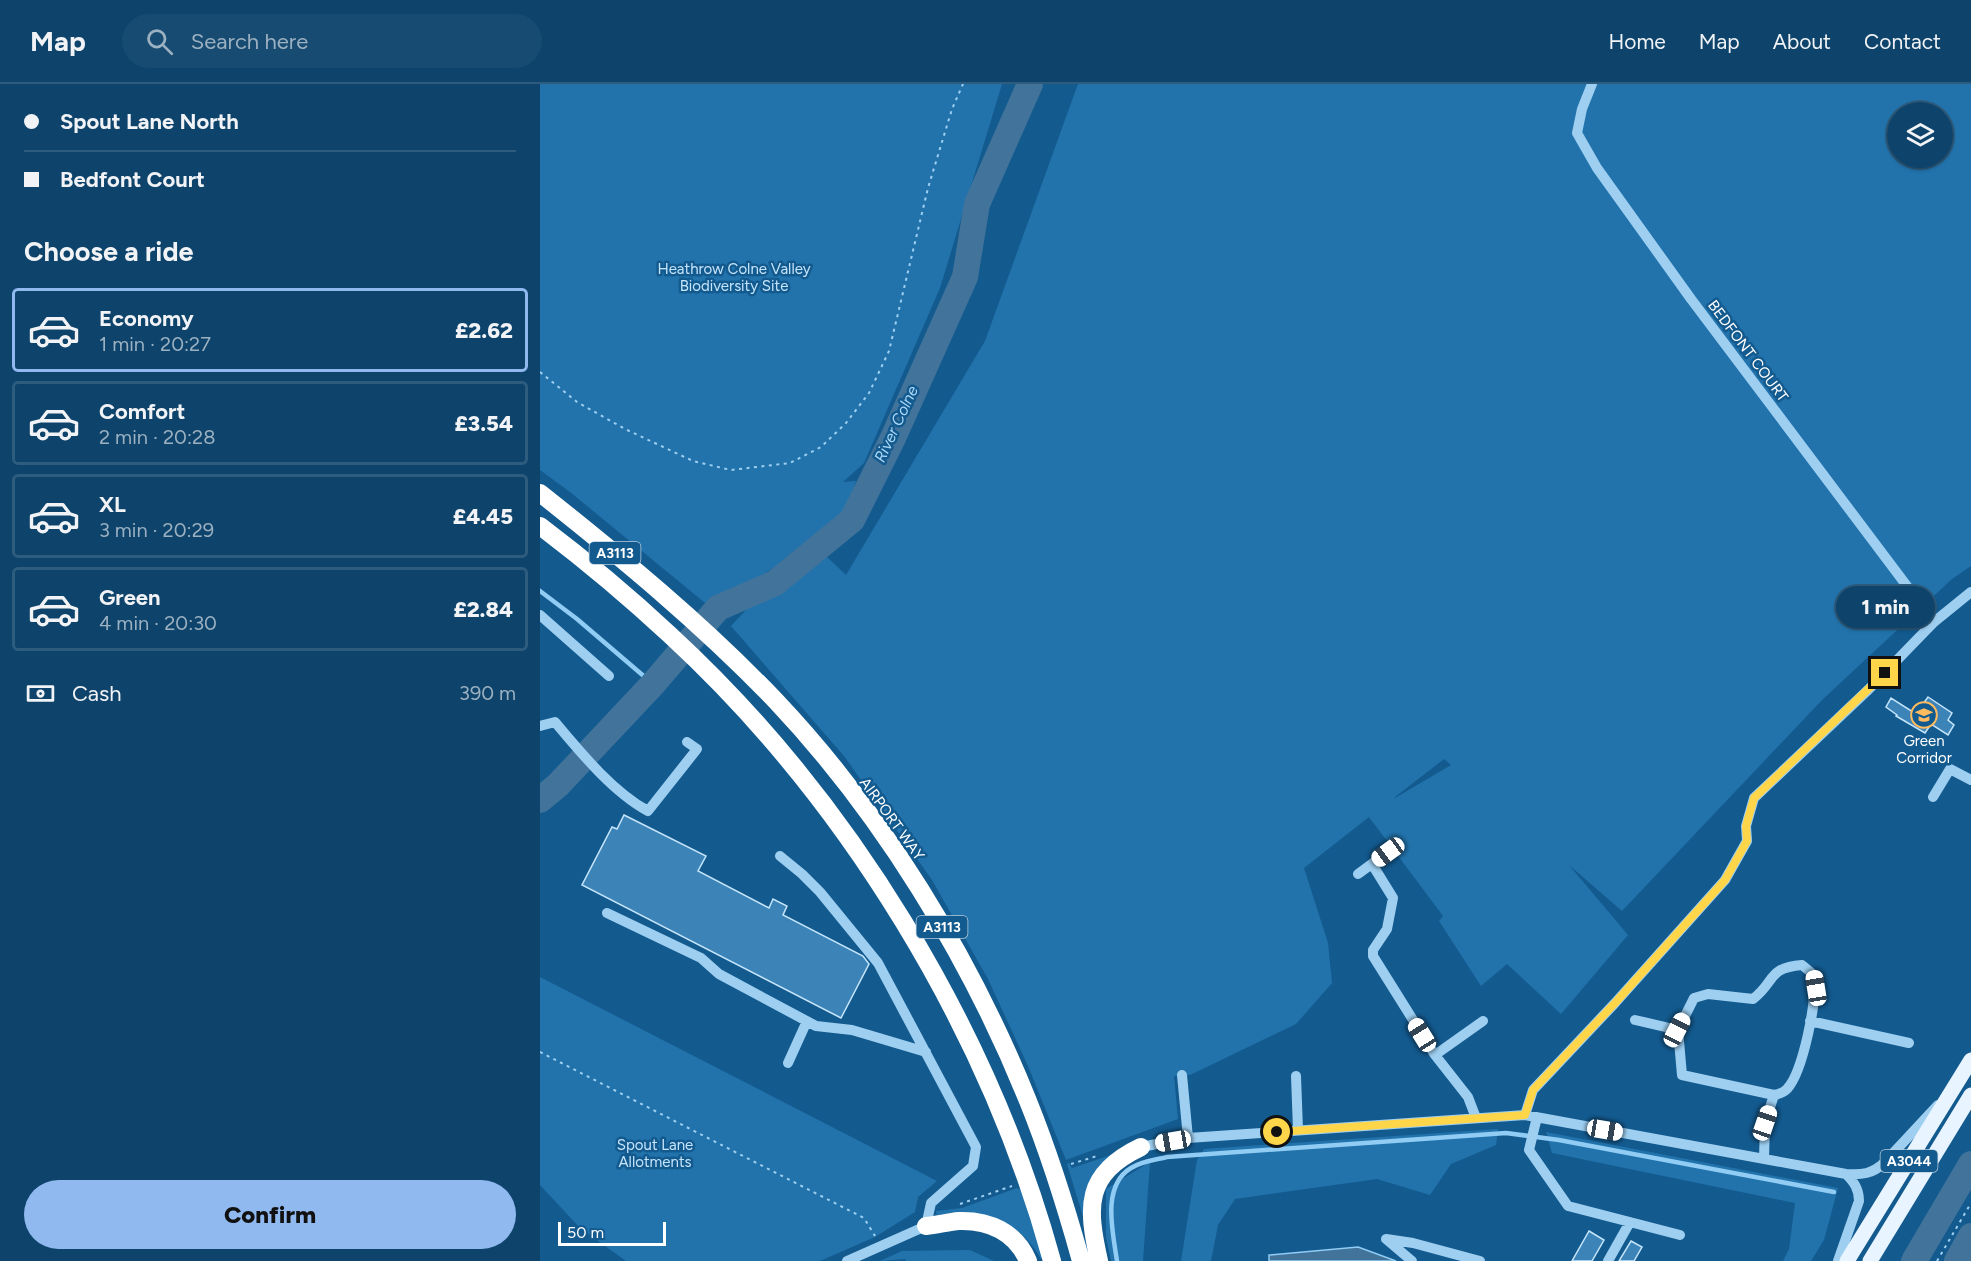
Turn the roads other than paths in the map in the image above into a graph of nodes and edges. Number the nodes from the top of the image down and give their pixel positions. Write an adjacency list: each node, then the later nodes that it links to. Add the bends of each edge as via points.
1 (1592, 84): 6 (street, BEDFONT COURT, via 1577,133 1597,168)
2 (540, 493): 46 (highway, AIRPORT WAY / A3113, via 718,643 811,741 878,828 931,908 987,1011 1028,1102)
3 (540, 526): 45 (highway, A3113, via 598,571 698,662 764,732 878,881 913,935 995,1097 1021,1162)
4 (1971, 592): 6 (street)
5 (540, 615): 7 (street)
6 (1934, 622): 32 (street, via 1754,798 1746,826 1747,841 1725,880 1533,1090)
7 (609, 676)
8 (540, 726): 9 (street, via 555,722 595,767 634,804 648,811 697,749)
9 (687, 742)
10 (1971, 780): 11 (street, via 1950,769)
11 (1933, 796)
12 (1388, 852): 14 (street)
13 (780, 856): 23 (street, via 820,892 878,963)
14 (1372, 864): 15 (street); 24 (street, via 1393,897 1387,929 1372,956)
15 (1358, 874)
16 (607, 913): 18 (street, via 701,958 718,974)
17 (1635, 1020): 21 (street)
18 (807, 1021): 23 (street); 26 (street)
19 (1483, 1021): 24 (street)
20 (1810, 1021): 21 (street, via 1816,988 1814,975 1802,965 1785,967 1776,973 1754,999 1708,994 1694,998); 22 (street); 30 (street, via 1792,1082 1781,1094)
21 (1677, 1030): 30 (street, via 1682,1076)
22 (1910, 1043)
23 (926, 1052): 41 (street, via 976,1147 973,1166 931,1203)
24 (1435, 1055): 34 (street, via 1468,1097)
25 (1971, 1060): 29 (main road, A3044)
26 (788, 1063)
27 (1182, 1075): 36 (street)
28 (1296, 1076): 35 (street)
29 (1953, 1089): 39 (street, via 1875,1171); 52 (main road, A3044)
30 (1774, 1095): 38 (street, via 1765,1123)
31 (1971, 1095): 53 (main road, A3044)
32 (1525, 1115): 33 (street); 34 (street)
33 (1537, 1117): 38 (street); 40 (street, via 1530,1150 1568,1206)
34 (1476, 1118): 35 (street)
35 (1298, 1130): 36 (street)
36 (1188, 1138): 37 (street)
37 (1141, 1147): 47 (highway, via 1108,1169 1092,1197 1090,1211)
38 (1764, 1159): 39 (street)
39 (1846, 1174): 51 (street, via 1854,1183 1859,1201)
40 (1630, 1222): 42 (street); 50 (street)
41 (926, 1226): 43 (street); 44 (highway, via 986,1222 1010,1235)
42 (1680, 1235)
43 (847, 1261)
44 (1028, 1261)
45 (1052, 1261)
46 (1081, 1261)
47 (1099, 1261)
48 (1412, 1261): 49 (street, via 1386,1239)
49 (1480, 1261)
50 (1608, 1261)
51 (1838, 1261)
52 (1847, 1261)
53 (1870, 1261)

